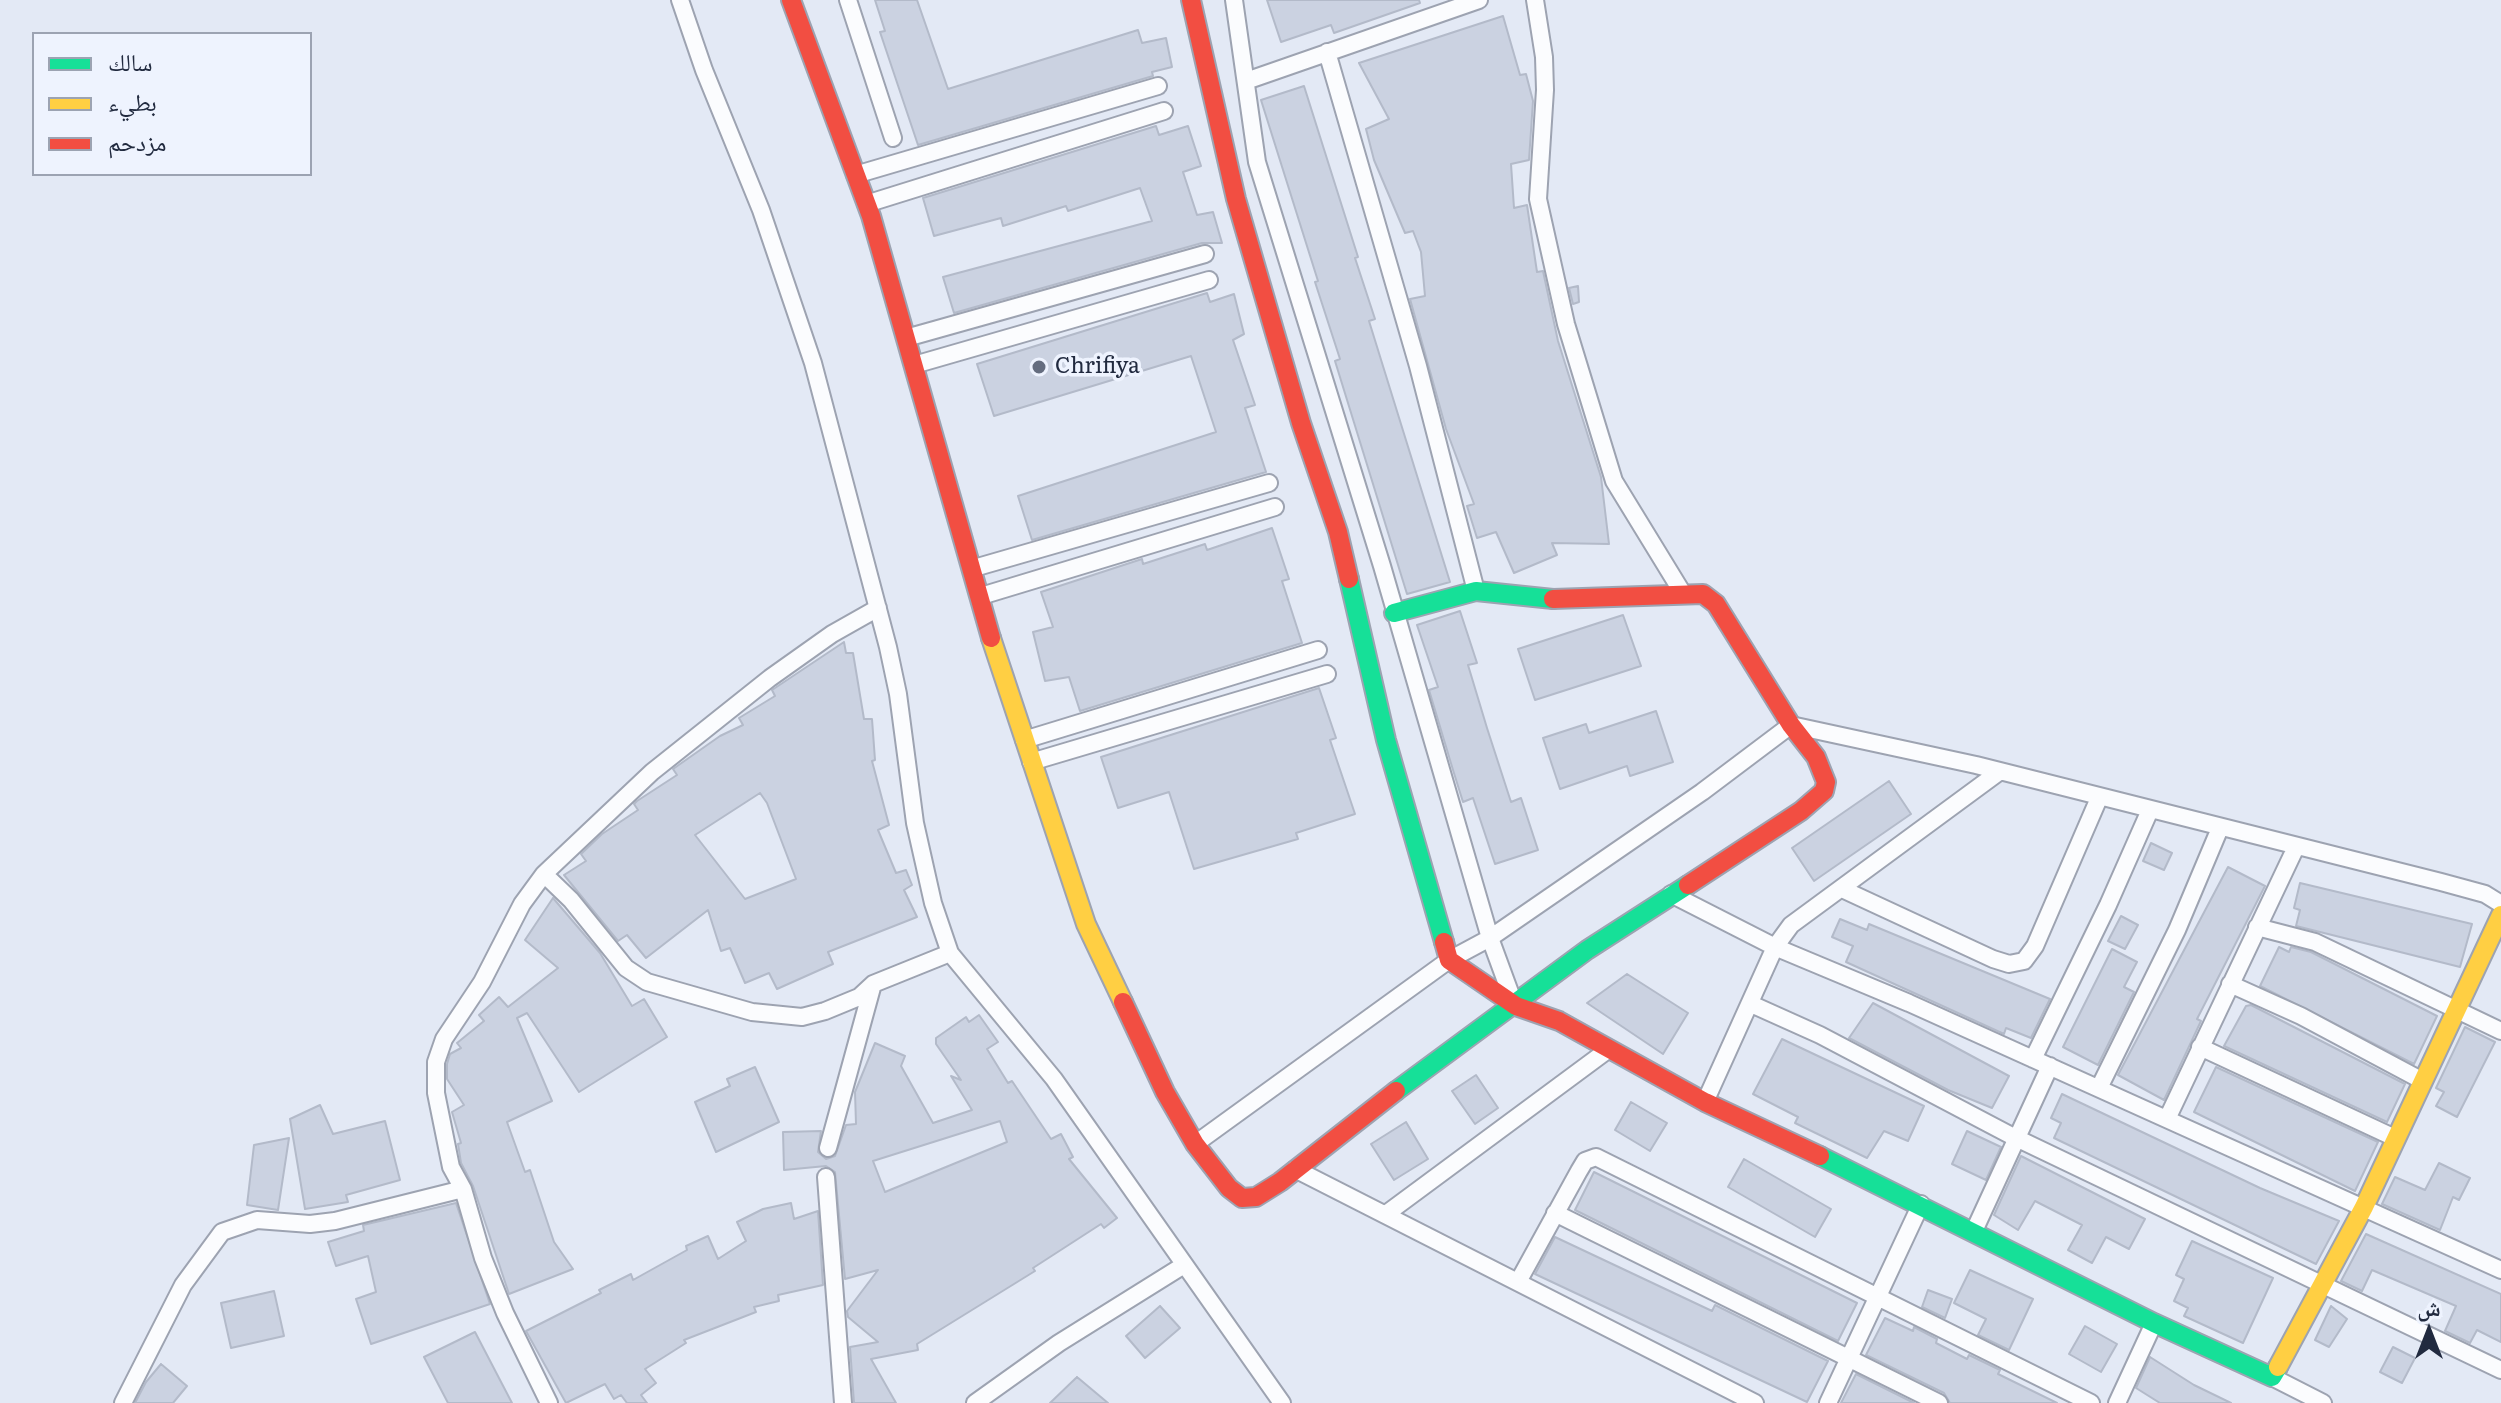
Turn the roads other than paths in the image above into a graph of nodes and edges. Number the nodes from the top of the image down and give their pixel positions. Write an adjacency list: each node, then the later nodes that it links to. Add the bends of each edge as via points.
1 (680, 0): 31 (street, via 813,363)
2 (791, 0): 15 (street)
3 (848, 0): 13 (street)
4 (1191, 0): 54 (street, via 1236,199 1338,532 1386,740)
5 (1234, 0): 9 (street)
6 (1479, 0): 8 (street)
7 (1535, 0): 29 (street, via 1545,90 1538,199 1566,324 1614,481)
8 (1327, 52): 9 (street); 28 (street, via 1418,366)
9 (1246, 81): 32 (street, via 1257,162)
10 (1158, 86): 12 (street)
11 (1164, 111): 14 (street)
12 (1037, 121): 14 (street); 15 (street)
13 (893, 138)
14 (1046, 148): 16 (street)
15 (855, 175): 16 (street)
16 (866, 204): 21 (street)
17 (1205, 254): 19 (street)
18 (1209, 280): 20 (street)
19 (1078, 289): 20 (street); 21 (street)
20 (1087, 317): 22 (street)
21 (906, 338): 22 (street)
22 (914, 365): 27 (street)
23 (1269, 483): 25 (street)
24 (1275, 507): 26 (street)
25 (1155, 516): 26 (street); 27 (street)
26 (1163, 544): 30 (street)
27 (974, 568): 30 (street)
28 (1476, 591): 29 (street, via 1540,600); 32 (street)
29 (1682, 592): 37 (street, via 1703,594 1716,604)
30 (981, 596): 38 (street)
31 (878, 608): 45 (street, via 770,678 652,772); 53 (street, via 898,694 915,823)
32 (1394, 613): 51 (street)
33 (1318, 650): 35 (street)
34 (1327, 674): 36 (street)
35 (1189, 691): 36 (street); 38 (street)
36 (1197, 715): 39 (street)
37 (1791, 725): 40 (street); 47 (street, via 1816,757 1826,782 1824,791); 51 (street)
38 (1024, 740): 39 (street)
39 (1031, 762): 71 (street, via 1086,924)
40 (1999, 772): 41 (street); 46 (street)
41 (2099, 798): 42 (street); 46 (street, via 2024,961 1993,959)
42 (2150, 810): 43 (street); 63 (street)
43 (2220, 828): 44 (street); 66 (street, via 2177,930)
44 (2296, 847): 48 (street, via 2485,894); 50 (street)
45 (544, 874): 55 (street, via 626,968 647,982 728,1007 802,1017 859,997); 75 (street, via 444,1039 436,1062 436,1093 448,1152)
46 (1842, 889): 52 (street, via 1791,925)
47 (1671, 894): 52 (street); 58 (street)
48 (2501, 904)
49 (2501, 915): 59 (street)
50 (2257, 927): 56 (street); 59 (street, via 2315,942)
51 (1490, 938): 54 (street); 58 (street)
52 (1775, 947): 57 (street); 63 (street)
53 (950, 953): 55 (street); 81 (street, via 1054,1079)
54 (1449, 960): 58 (street); 71 (street)
55 (873, 984): 72 (street)
56 (2230, 984): 61 (street); 65 (street)
57 (1751, 1004): 67 (street); 69 (street)
58 (1516, 1006): 62 (street, via 1559,1021); 73 (street)
59 (2455, 1012): 60 (street); 65 (street)
60 (2501, 1031)
61 (2200, 1047): 68 (street); 70 (street)
62 (1609, 1049): 67 (street); 79 (street)
63 (2033, 1059): 64 (street)
64 (2050, 1066): 66 (street); 69 (street)
65 (2421, 1080): 70 (street)
66 (2099, 1088): 68 (street)
67 (1705, 1102): 76 (street)
68 (2167, 1119): 77 (street)
69 (2017, 1138): 80 (street); 84 (street)
70 (2395, 1138): 77 (street)
71 (1195, 1144): 73 (street, via 1242,1198 1256,1197)
72 (828, 1148)
73 (1295, 1169): 79 (street)
74 (826, 1177): 93 (street)
75 (463, 1189): 91 (street, via 335,1221 257,1220 222,1232 183,1285); 92 (street, via 505,1313)
76 (1921, 1204): 80 (street); 85 (street)
77 (2364, 1207): 82 (street); 84 (street)
78 (1555, 1213): 83 (street); 85 (street, via 1585,1161 1596,1157); 87 (street)
79 (1386, 1214): 83 (street)
80 (1974, 1231): 86 (street)
81 (1184, 1265): 94 (street); 95 (street)
82 (2501, 1270)
83 (1518, 1282): 96 (street)
84 (2322, 1282): 88 (street); 89 (street)
85 (1877, 1297): 87 (street); 90 (street)
86 (2154, 1323): 89 (street); 101 (street)
87 (1849, 1358): 97 (street); 98 (street)
88 (2501, 1370)
89 (2272, 1377): 102 (street)
90 (2056, 1387): 99 (street); 100 (street)
91 (123, 1403)
92 (549, 1403)
93 (843, 1403)
94 (975, 1403)
95 (1282, 1403)
96 (1755, 1403)
97 (1828, 1403)
98 (1939, 1403)
99 (2048, 1403)
100 (2091, 1403)
101 (2117, 1403)
102 (2323, 1403)

